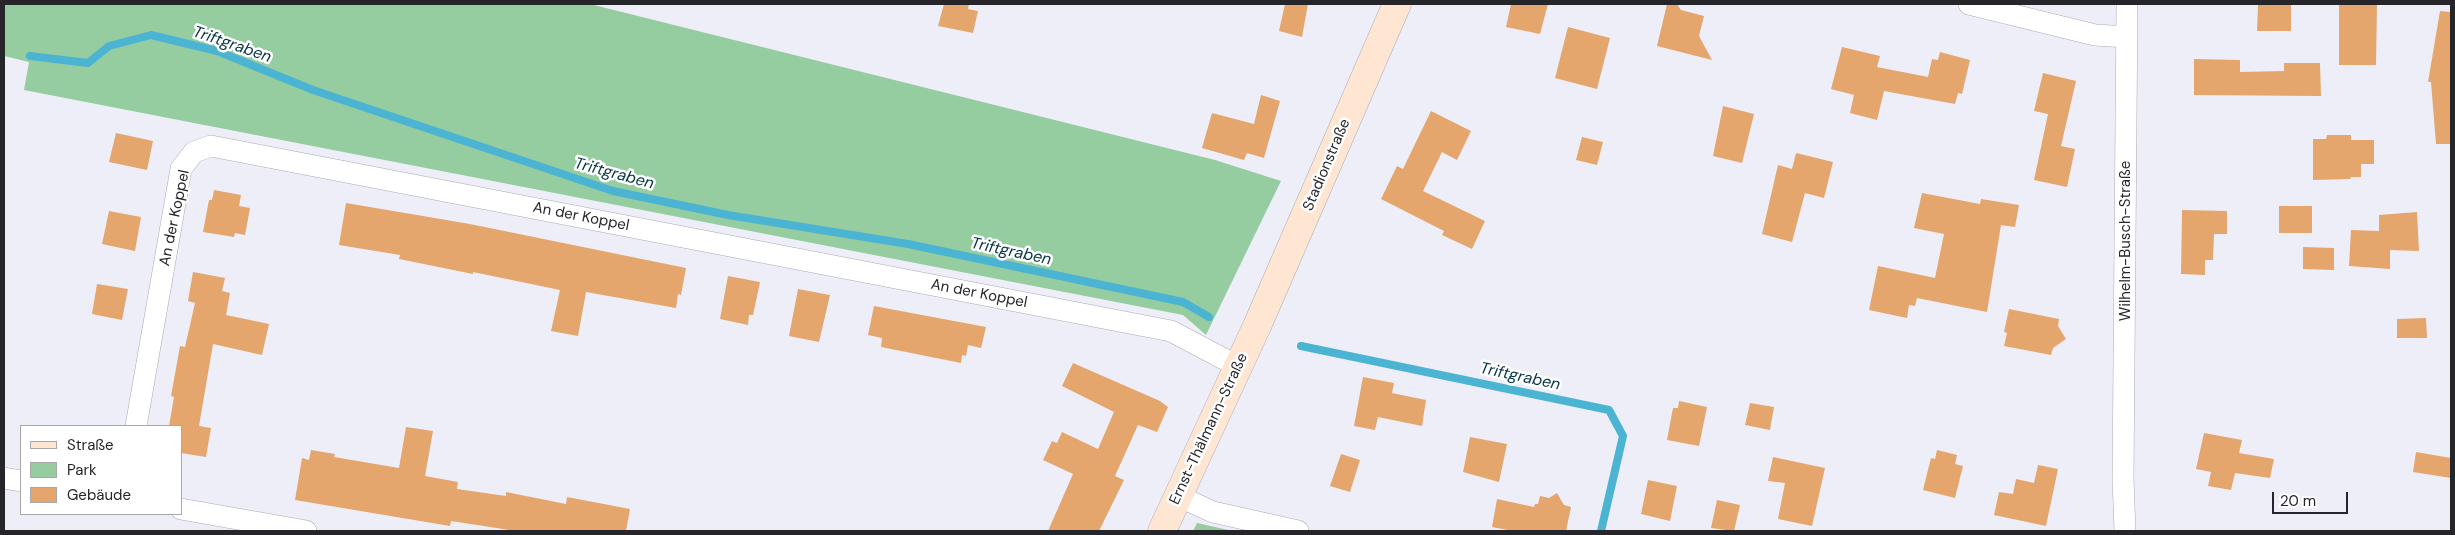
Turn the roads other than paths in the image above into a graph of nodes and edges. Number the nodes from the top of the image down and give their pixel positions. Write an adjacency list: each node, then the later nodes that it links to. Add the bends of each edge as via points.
1 (1397, 4): 5 (street, Stadionstraße)
2 (1969, 4): 4 (street, via 2095,35)
3 (2127, 4): 4 (street, Wilhelm-Busch-Straße)
4 (2127, 37): 15 (street, Wilhelm-Busch-Straße)
5 (1257, 326): 6 (street, Ernst-Thälmann-Straße)
6 (1239, 367): 7 (street, An der Koppel, via 1171,331 211,146 194,152 181,169); 10 (street, Ernst-Thälmann-Straße)
7 (136, 425)
8 (4, 478): 9 (street)
9 (20, 481)
10 (1178, 496): 13 (street, Ernst-Thälmann-Straße); 14 (street, via 1212,512)
11 (182, 509): 12 (street)
12 (306, 531)
13 (1162, 531)
14 (1298, 531)
15 (2125, 531)

